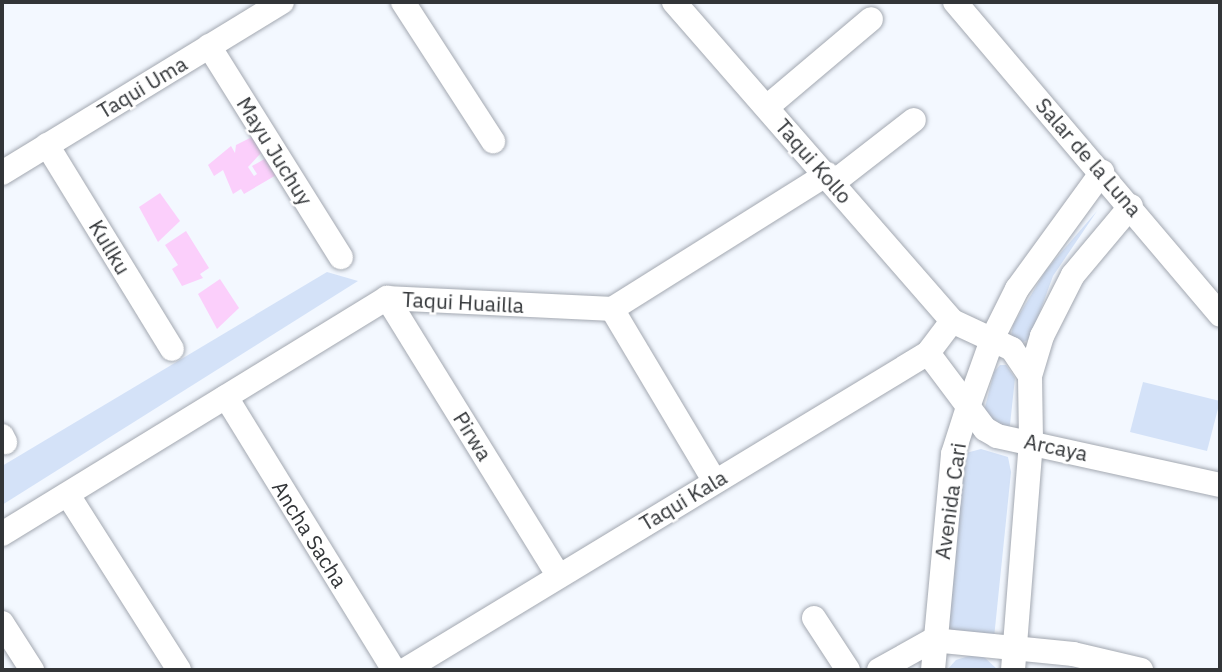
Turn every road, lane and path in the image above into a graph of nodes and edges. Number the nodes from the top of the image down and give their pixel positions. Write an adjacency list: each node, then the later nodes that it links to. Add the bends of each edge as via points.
1 (282, 2): 6 (street, Taqui Uma)
2 (403, 2): 9 (street)
3 (674, 2): 7 (street, Taqui Kollo)
4 (955, 2): 11 (street, Salar de la Luna)
5 (871, 19): 7 (street)
6 (209, 46): 10 (street, Taqui Uma); 15 (street, Mayu Juchuy)
7 (766, 107): 13 (street, Taqui Kollo)
8 (914, 120): 13 (street)
9 (493, 141)
10 (47, 145): 12 (street, Taqui Uma); 21 (street, Kullku)
11 (1102, 172): 14 (street, Salar de la Luna); 20 (street, Avenida Cari, via 1017,289)
12 (2, 173)
13 (830, 178): 17 (street); 19 (street, Taqui Kollo)
14 (1131, 206): 18 (street, Salar de la Luna); 23 (street, via 1073,275 1042,336)
15 (341, 257)
16 (387, 298): 17 (street, Taqui Huailla); 24 (street, Taqui Huailla); 31 (street, Pirwa)
17 (612, 309): 27 (street)
18 (1220, 315)
19 (952, 321): 20 (street); 22 (street, Taqui Kala)
20 (993, 337): 23 (street, via 1012,349); 25 (street, Avenida Cari)
21 (172, 349)
22 (928, 353): 25 (street, Arcaya); 27 (street, Taqui Kala)
23 (1030, 376): 26 (street)
24 (226, 397): 29 (street, Taqui Huailla); 38 (street, Ancha Sacha)
25 (968, 407): 26 (street, Arcaya, via 997,436); 34 (street, Avenida Cari, via 953,454)
26 (1031, 440): 28 (street, Arcaya); 35 (street)
27 (715, 480): 31 (street, Taqui Kala)
28 (1220, 485)
29 (68, 495): 30 (street, Taqui Huailla); 37 (street)
30 (2, 534)
31 (558, 575): 39 (street, Taqui Kala)
32 (814, 618): 40 (street)
33 (2, 623): 36 (street)
34 (933, 640): 35 (street); 41 (street); 42 (street, Avenida Cari)
35 (1014, 659): 43 (street, via 1073,654)
36 (32, 670)
37 (179, 670)
38 (394, 670)
39 (405, 670)
40 (848, 670)
41 (879, 670)
42 (933, 670)
43 (1141, 670)

